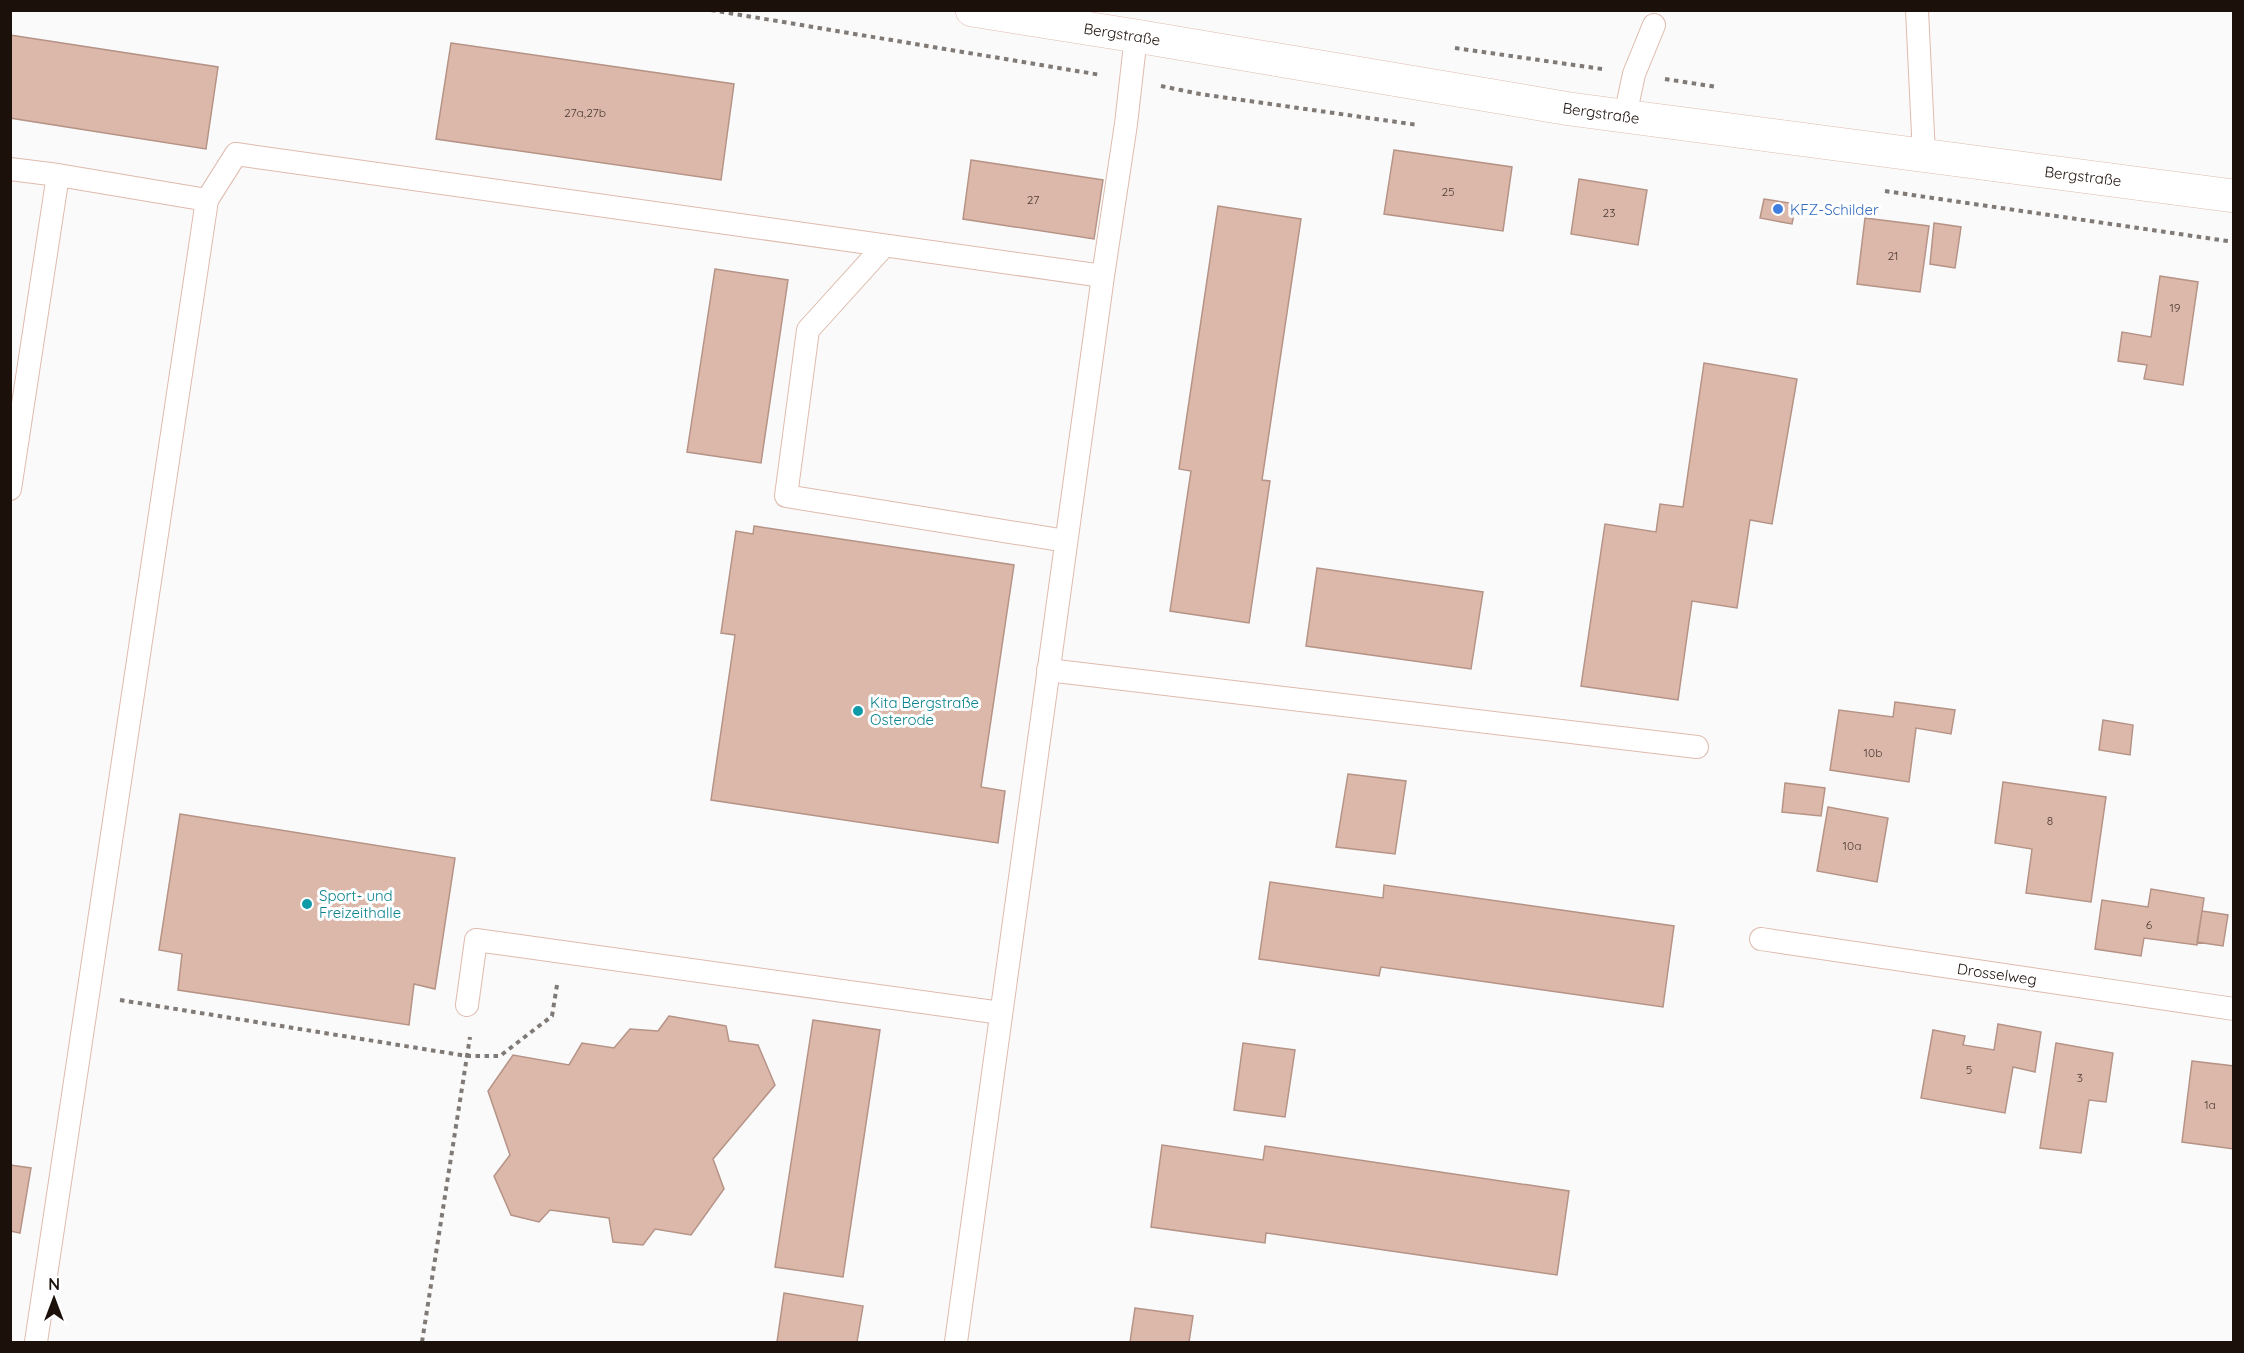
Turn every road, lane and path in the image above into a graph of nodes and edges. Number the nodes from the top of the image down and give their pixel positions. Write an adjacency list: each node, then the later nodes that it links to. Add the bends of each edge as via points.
1 (711, 10): 6 (path)
2 (972, 10): 5 (street, Bergstraße)
3 (1917, 10): 8 (lane)
4 (1654, 25): 7 (lane, via 1634,74)
5 (1136, 36): 6 (lane); 7 (street, Bergstraße)
6 (1131, 80): 14 (lane)
7 (1625, 116): 8 (street, Bergstraße)
8 (1924, 155): 11 (street, Bergstraße)
9 (10, 169): 10 (lane)
10 (58, 175): 12 (lane); 15 (lane)
11 (2234, 196)
12 (207, 200): 13 (lane, via 237,154); 21 (lane)
13 (884, 246): 14 (lane); 16 (lane, via 808,330 786,496)
14 (1103, 276): 16 (lane)
15 (10, 489)
16 (1066, 540): 17 (lane)
17 (1048, 670): 18 (lane); 24 (lane)
18 (1697, 747)
19 (1761, 939): 23 (lane, Drosselweg)
20 (563, 952): 22 (lane, via 476,940); 24 (lane); 25 (path, via 552,1016 500,1056)
21 (90, 995): 25 (path); 26 (lane)
22 (467, 1005): 25 (path, via 473,1017)
23 (2234, 1009)
24 (1001, 1014): 28 (lane)
25 (467, 1056): 27 (path)
26 (36, 1342)
27 (423, 1342)
28 (956, 1342)

